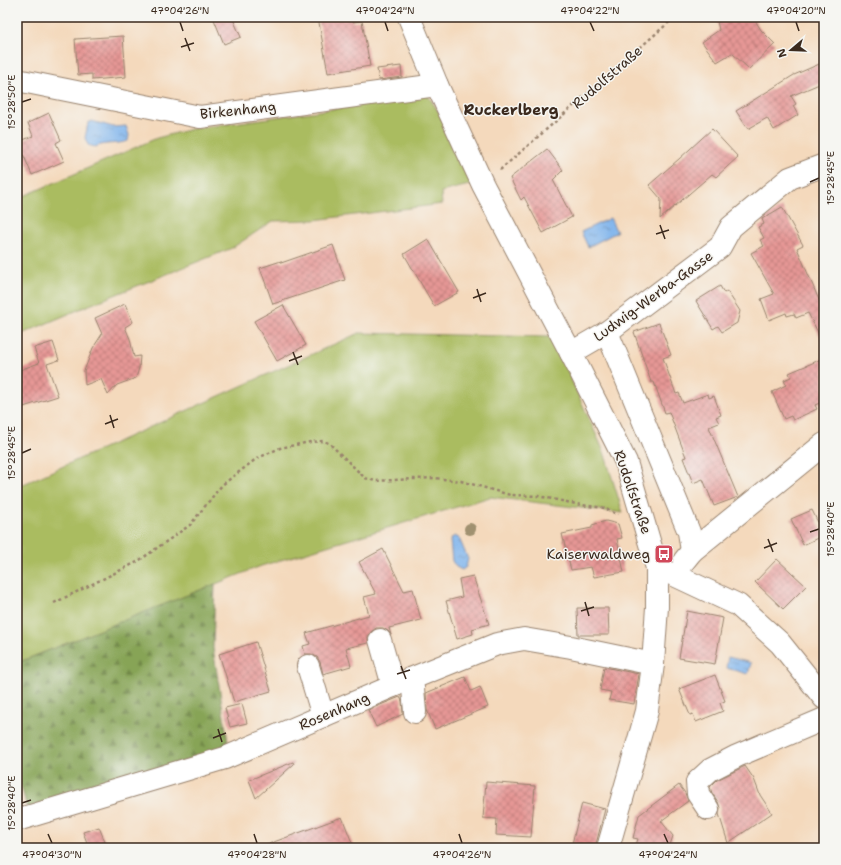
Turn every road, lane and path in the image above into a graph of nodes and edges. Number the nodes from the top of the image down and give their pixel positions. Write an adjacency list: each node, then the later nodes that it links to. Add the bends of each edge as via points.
1 (409, 17): 4 (street, Rudolfstraße)
2 (676, 17): 6 (path, Rudolfstraße)
3 (17, 80): 4 (street, Birkenhang, via 200,117)
4 (437, 85): 6 (street, Rudolfstraße)
5 (824, 165): 7 (street, Ludwig-Werba-Gasse, via 790,178 731,227 720,248)
6 (483, 185): 8 (street, Rudolfstraße)
7 (607, 332): 8 (street, Ludwig-Werba-Gasse); 11 (street, via 689,532)
8 (571, 353): 10 (street, Rudolfstraße, via 626,462)
9 (824, 444): 11 (street)
10 (644, 522): 12 (street, Rudolfstraße); 13 (path, via 623,518 605,508 538,496 510,495 461,481 434,478 375,481 365,478 329,442 323,440 280,448 256,459 222,485 190,526 137,562)
11 (692, 551): 12 (street)
12 (665, 571): 15 (street, Rudolfstraße, via 657,607); 18 (street, via 738,605 780,643)
13 (54, 603)
14 (380, 640): 17 (street)
15 (653, 664): 17 (street, Rosenhang, via 524,639 497,644); 24 (street, Rudolfstraße, via 647,711)
16 (308, 666): 20 (street)
17 (402, 683): 19 (street, via 413,688); 20 (street, Rosenhang)
18 (824, 698)
19 (415, 712)
20 (323, 716): 23 (street, Rosenhang, via 225,758)
21 (824, 719): 22 (street, via 710,770 697,782 698,794)
22 (708, 809)
23 (17, 820)
24 (608, 848)

